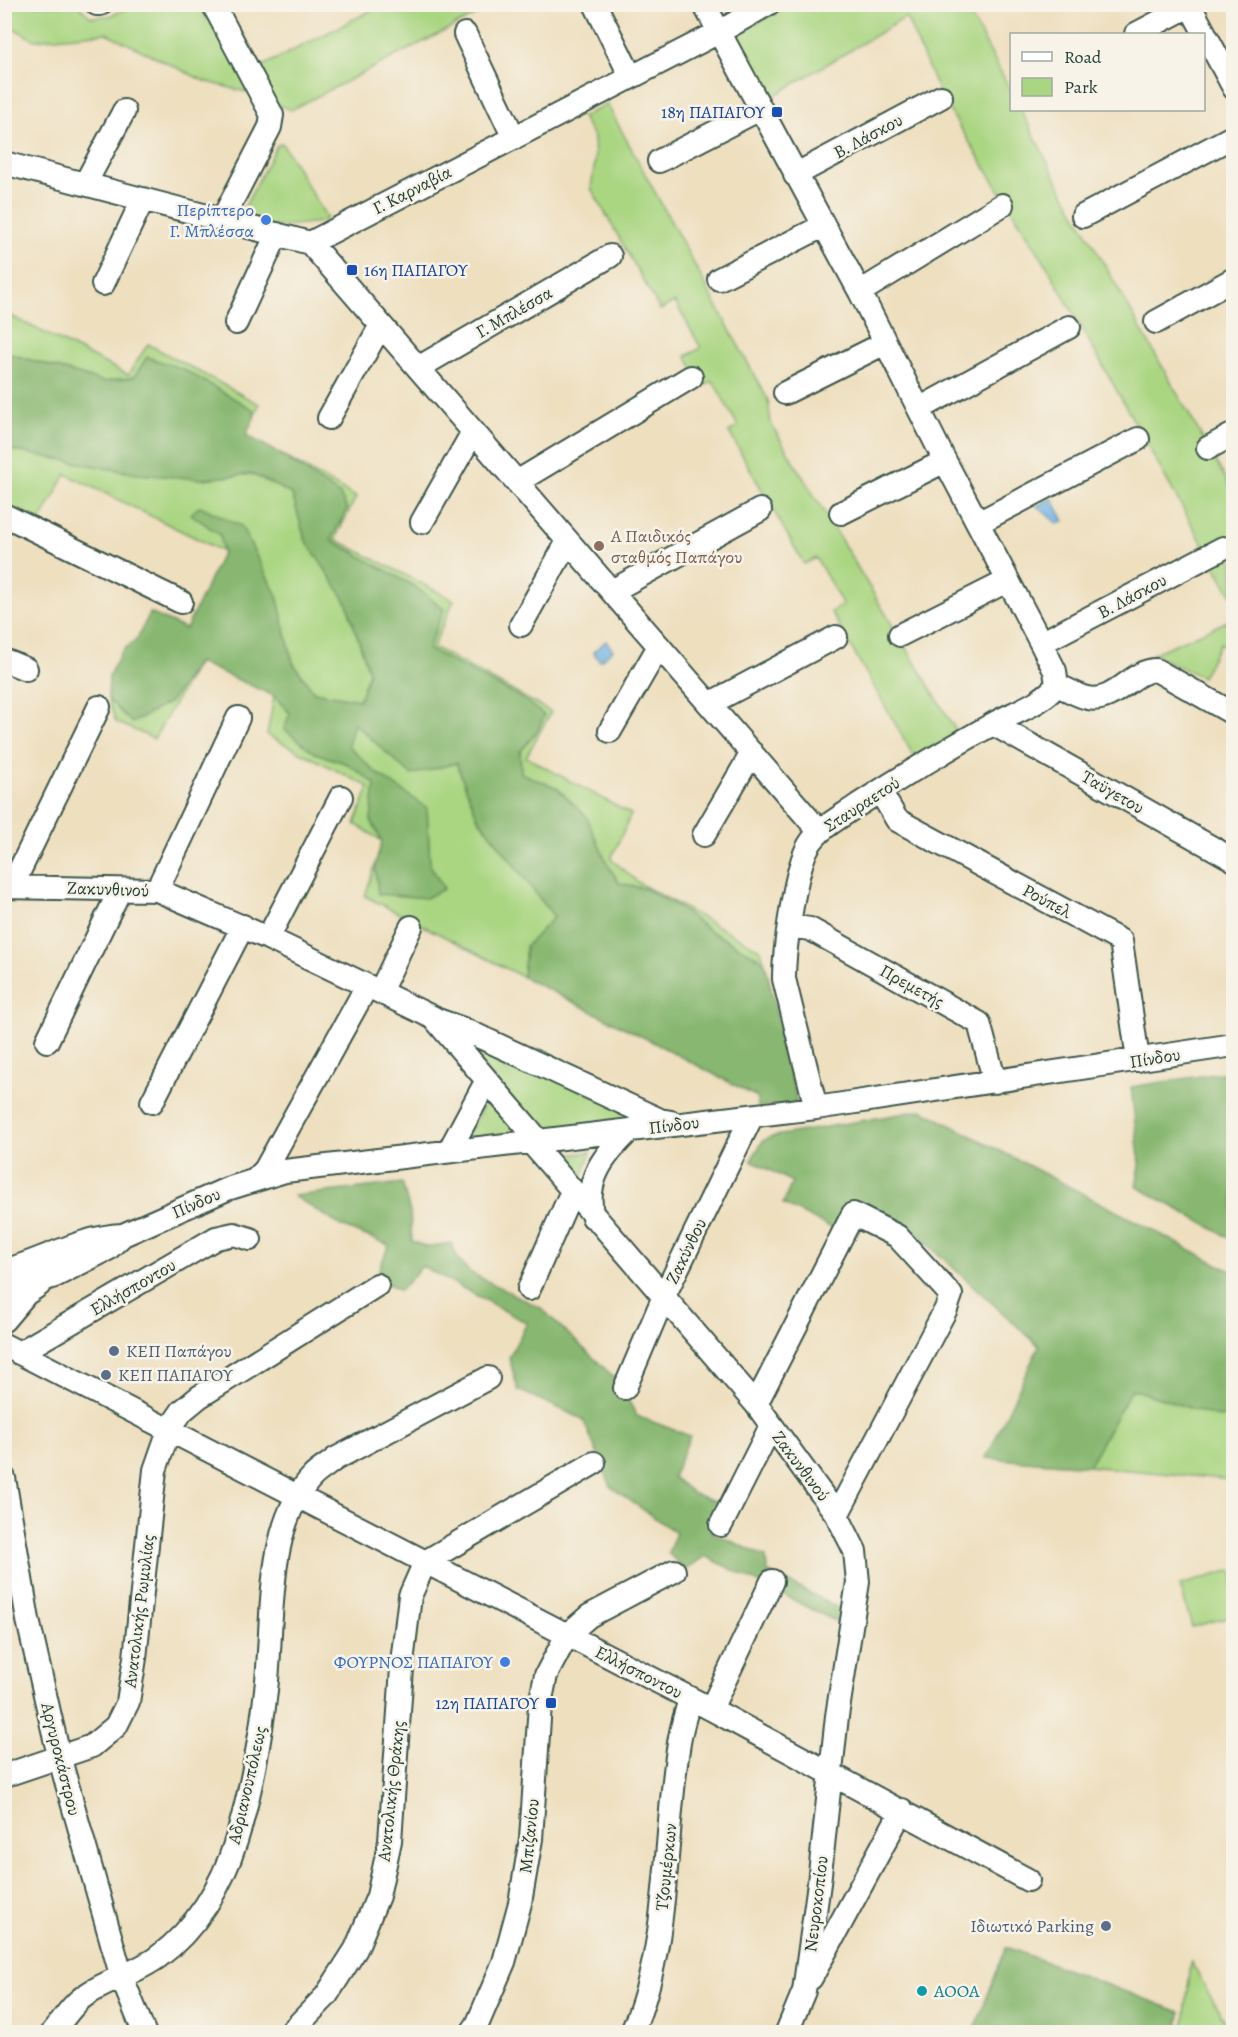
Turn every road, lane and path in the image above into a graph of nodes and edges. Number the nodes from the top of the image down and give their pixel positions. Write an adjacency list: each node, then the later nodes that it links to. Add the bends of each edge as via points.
1 (213, 4): 25 (street, via 272,115 270,127)
2 (595, 4): 11 (street)
3 (704, 4): 6 (street)
4 (768, 4): 6 (street, Γ. Καρναβία)
5 (1190, 5): 7 (street); 8 (street)
6 (719, 32): 11 (street, Γ. Καρναβία); 14 (street)
7 (1138, 33)
8 (1205, 33)
9 (465, 34): 17 (street)
10 (1205, 34): 12 (street)
11 (631, 77): 17 (street, Γ. Καρναβία)
12 (1233, 88)
13 (941, 97): 20 (street, Β. Λάσκου)
14 (760, 109): 18 (street); 20 (street)
15 (124, 111): 21 (street)
16 (1233, 136): 24 (street)
17 (514, 138): 28 (street, Γ. Καρναβία)
18 (659, 160)
19 (7, 171): 21 (street)
20 (795, 175): 26 (street)
21 (85, 184): 22 (street)
22 (143, 200): 25 (street); 32 (street)
23 (1002, 205): 33 (street)
24 (1083, 216)
25 (222, 220): 27 (street)
26 (824, 226): 30 (street); 33 (street)
27 (277, 234): 28 (street); 35 (street)
28 (310, 243): 36 (street)
29 (610, 256): 39 (street, Γ. Μπλέσσα)
30 (718, 279)
31 (1233, 279): 34 (street)
32 (103, 284)
33 (860, 292): 38 (street)
34 (1156, 322)
35 (236, 323)
36 (381, 325): 39 (street); 43 (street)
37 (1069, 327): 42 (street)
38 (885, 344): 41 (street); 42 (street)
39 (418, 368): 44 (street)
40 (691, 377): 49 (street)
41 (785, 393)
42 (919, 409): 48 (street)
43 (329, 418)
44 (473, 432): 49 (street); 53 (street)
45 (1233, 434): 47 (street)
46 (1138, 439): 54 (street)
47 (1208, 448)
48 (945, 461): 51 (street); 54 (street)
49 (517, 482): 55 (street)
50 (760, 510): 58 (street)
51 (842, 513)
52 (4, 516): 59 (street)
53 (422, 522)
54 (978, 523): 57 (street)
55 (568, 541): 58 (street); 60 (street)
56 (1223, 548): 63 (street, Β. Λάσκου)
57 (1007, 581): 61 (street); 63 (street)
58 (612, 591): 64 (street)
59 (181, 602)
60 (521, 625)
61 (900, 635)
62 (836, 637): 68 (street)
63 (1041, 643): 67 (street, via 1055,670)
64 (659, 646): 68 (street); 73 (street)
65 (4, 660): 66 (street)
66 (26, 669)
67 (1057, 685): 70 (street, via 1088,698 1104,698 1147,670 1156,670); 72 (street, Σταυραετού, via 1047,697)
68 (709, 704): 74 (street)
69 (99, 707): 80 (street, Ζακυνθινού)
70 (1233, 714)
71 (238, 718): 82 (street)
72 (993, 724): 75 (street, Σταυραετού); 79 (street, Ταϋγετου)
73 (610, 731)
74 (752, 753): 77 (street); 78 (street)
75 (880, 791): 77 (street, Σταυραετού); 91 (street, Ρούπελ, via 897,820 1121,941)
76 (341, 797): 86 (street)
77 (819, 831): 84 (street, Σταυραετού, via 807,847)
78 (704, 835)
79 (1233, 861)
80 (8, 886): 81 (street, Ζακυνθινού)
81 (120, 890): 82 (street, Ζακυνθινού); 89 (street)
82 (157, 890): 83 (street, Ζακυνθινού)
83 (243, 926): 86 (street, Ζακυνθινού); 94 (street)
84 (789, 926): 93 (street, Πρεμετής, via 810,929 979,1023); 95 (street, Σταυραετού, via 784,979)
85 (411, 927): 87 (street)
86 (268, 938): 87 (street, Ζακυνθινού)
87 (373, 989): 88 (street, Ζακυνθινού); 101 (street)
88 (434, 1018): 92 (street, Ζακυνθινού); 97 (street, via 660,1120)
89 (47, 1041)
90 (1233, 1046): 91 (street, Πίνδου)
91 (1138, 1060): 93 (street, Πίνδου)
92 (487, 1080): 99 (street, Ζακυνθινού); 100 (street)
93 (995, 1082): 95 (street, Πίνδου)
94 (152, 1102)
95 (816, 1108): 96 (street, Πίνδου)
96 (752, 1116): 97 (street, Πίνδου); 111 (street, Ζακύνθου)
97 (679, 1124): 98 (street, Πίνδου)
98 (630, 1130): 99 (street, Πίνδου); 103 (street, via 612,1148 597,1173 590,1190)
99 (534, 1141): 100 (street, Πίνδου); 102 (street, Ζακυνθινού)
100 (449, 1151): 101 (street, Πίνδου, via 285,1171)
101 (256, 1179): 104 (street, Πίνδου)
102 (572, 1191): 103 (street, Ζακυνθινού); 110 (street)
103 (593, 1217): 111 (street, Ζακυνθινού)
104 (123, 1235): 106 (street, Πίνδου, via 85,1241); 107 (street, Πίνδου, via 108,1250)
105 (250, 1239): 113 (street, Ελλήσποντου, via 234,1234 216,1238)
106 (4, 1271)
107 (55, 1276): 109 (street, Πίνδου); 112 (street, via 26,1294)
108 (377, 1285): 118 (street, via 199,1397 182,1411)
109 (4, 1288)
110 (529, 1289)
111 (664, 1296): 115 (street, Ζακύνθου); 116 (street, Ζακυνθινού)
112 (4, 1320)
113 (12, 1349): 118 (street, Ελλήσποντου)
114 (488, 1378): 121 (street, via 335,1459 313,1476)
115 (625, 1388)
116 (756, 1404): 117 (street, Ζακυνθινού); 122 (street, via 853,1214 897,1236 951,1295)
117 (771, 1426): 122 (street, Ζακυνθινού); 123 (street)
118 (169, 1430): 121 (street, Ελλήσποντου); 130 (street, Ανατολικής Ρωμυλίας, via 155,1470 128,1702 116,1726 92,1746)
119 (594, 1463): 124 (street)
120 (4, 1478): 130 (street, Αργυροκάστρου, via 28,1620)
121 (298, 1496): 124 (street, Ελλήσποντου); 135 (street, Αδριανουπόλεως, via 280,1535 266,1690 236,1842 217,1886 189,1929 158,1957)
122 (837, 1515): 131 (street, Ζακυνθινού, via 855,1551 858,1582)
123 (721, 1525)
124 (425, 1562): 127 (street, Ελλήσποντου); 139 (street, Ανατολικής Θράκης, via 410,1596 390,1840 378,1896 356,1949 326,1996)
125 (674, 1571): 127 (street, Ελλήσποντου, via 589,1616)
126 (772, 1581): 129 (street)
127 (567, 1635): 128 (street, Ελλήσποντου); 140 (street, Μπιζανίου, via 546,1675 540,1704 531,1839 520,1903 504,1962)
128 (690, 1699): 129 (street, Ελλήσποντου); 141 (street, Τζουμέρκων, via 679,1742 654,1964)
129 (711, 1709): 131 (street, Ελλήσποντου)
130 (58, 1756): 132 (street, Ανατολικής Ρωμυλίας); 135 (street, Αργυροκάστρου)
131 (831, 1772): 133 (street, Ελλήσποντου); 136 (street, Νευροκοπίου)
132 (5, 1780)
133 (902, 1810): 134 (street, Ελλήσποντου); 136 (street)
134 (1028, 1880)
135 (122, 1978): 137 (street, Αδριανουπόλεως, via 85,1995); 138 (street, Αργυροκάστρου)
136 (804, 1991): 142 (street, Νευροκοπίου)
137 (53, 2032)
138 (144, 2032)
139 (291, 2032)
140 (472, 2032)
141 (632, 2032)
142 (787, 2032)

